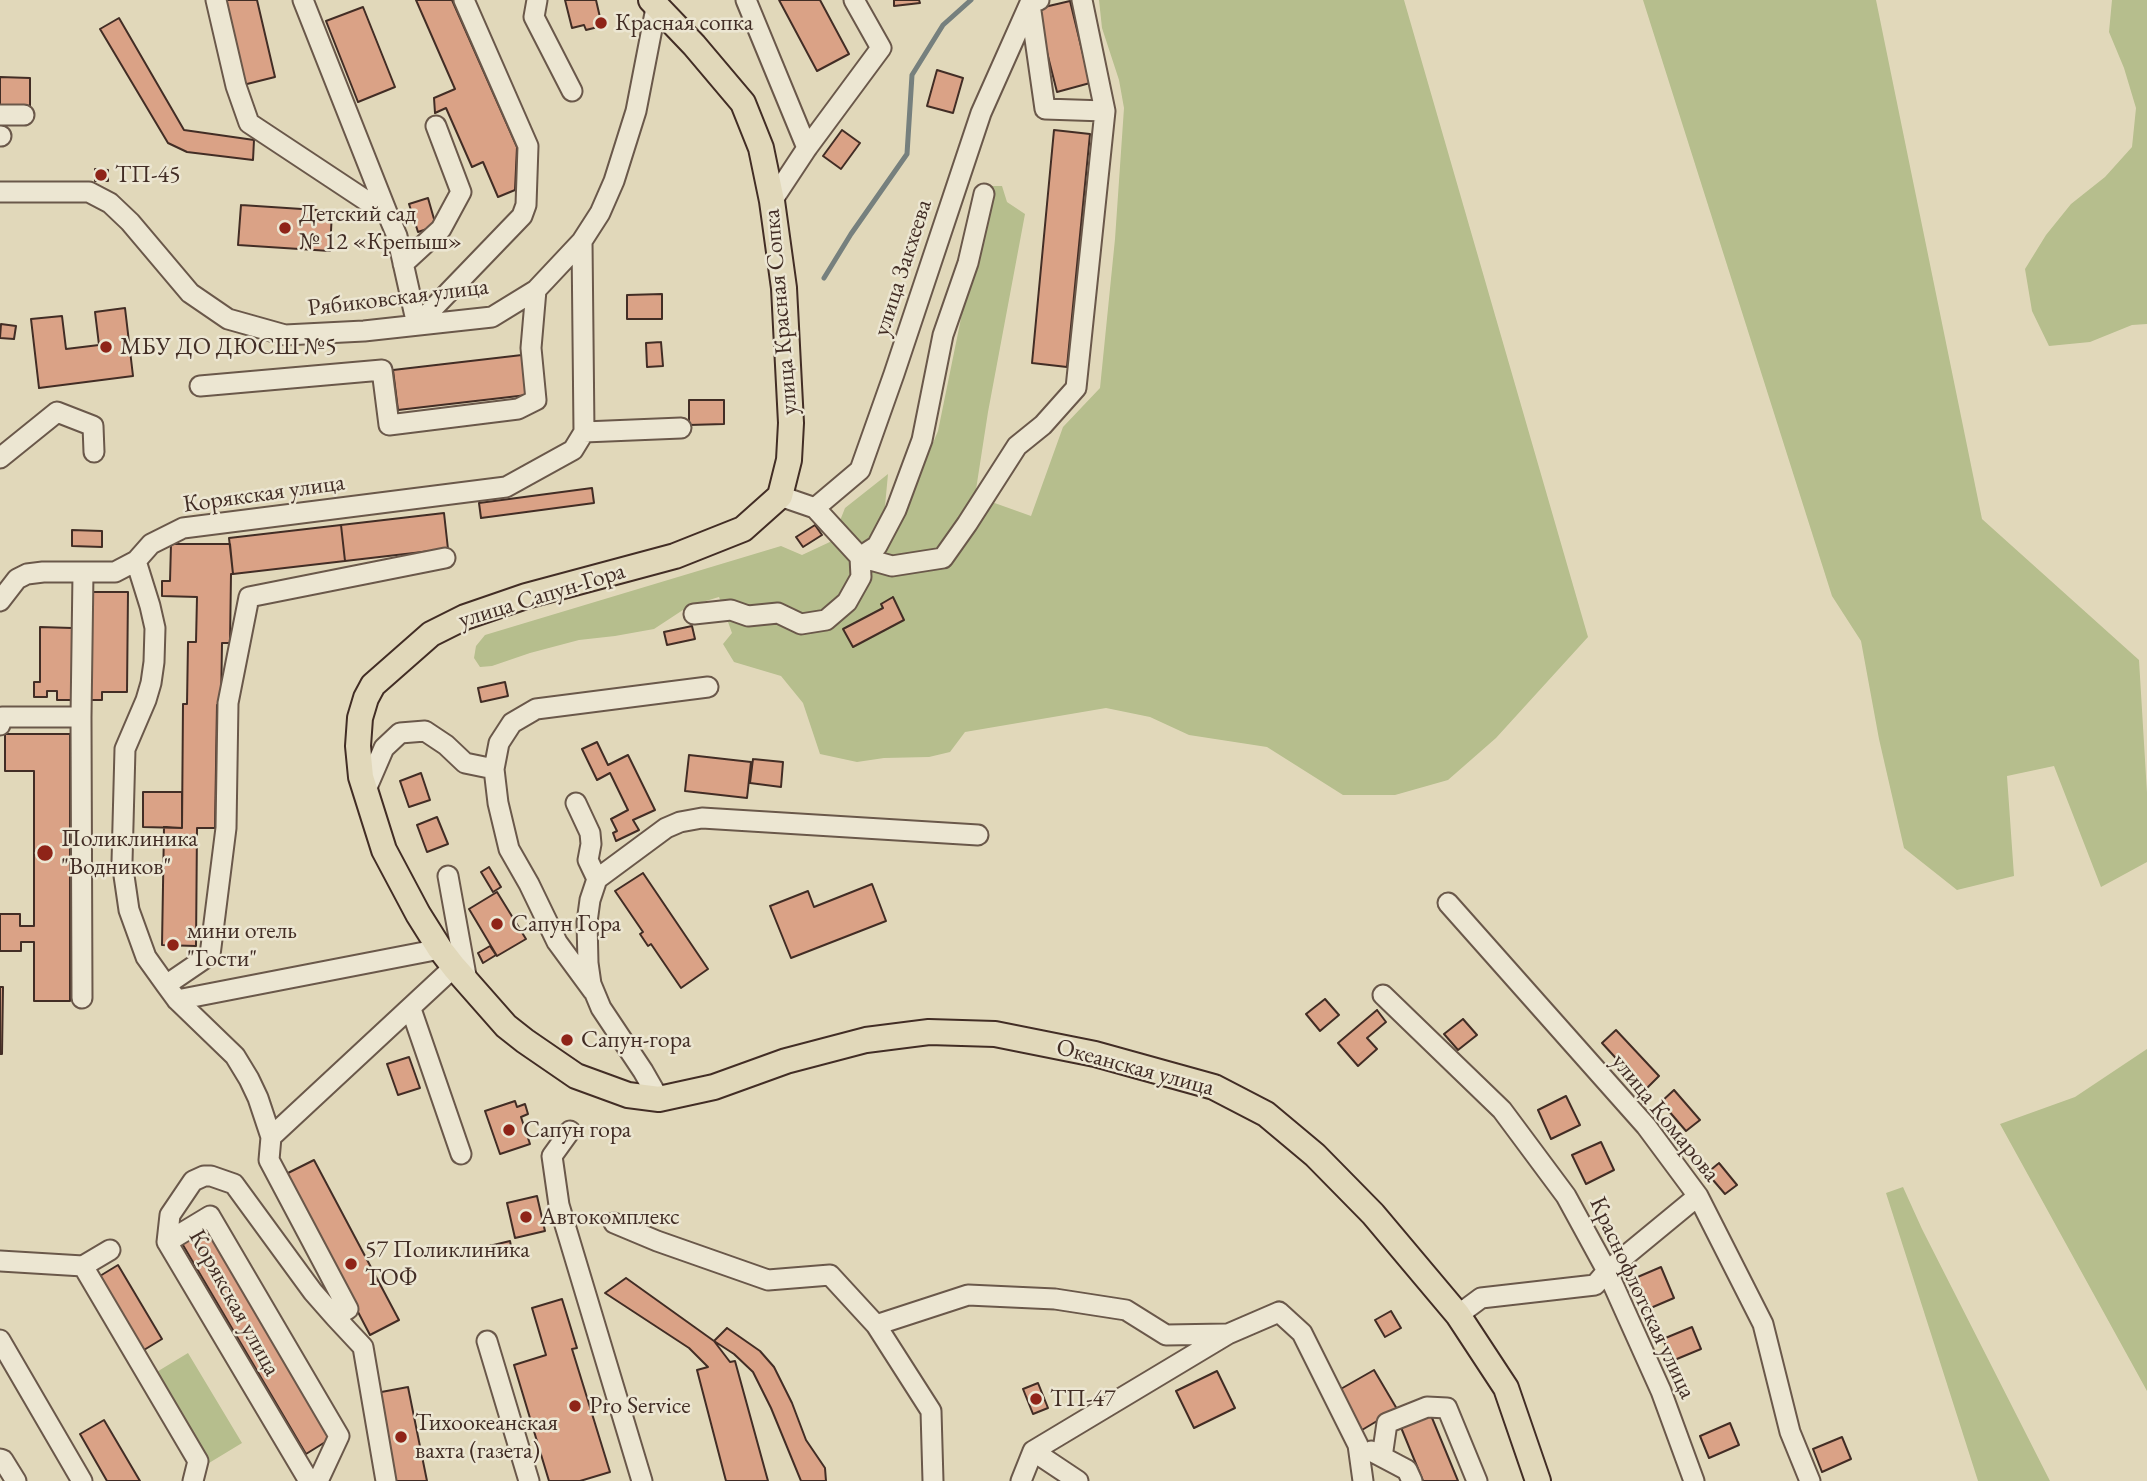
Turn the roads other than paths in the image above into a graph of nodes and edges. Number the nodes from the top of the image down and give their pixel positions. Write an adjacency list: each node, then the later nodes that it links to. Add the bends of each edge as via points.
1 (216, 0): 19 (street, via 249,123)
2 (303, 0): 19 (street)
3 (464, 0): 23 (street, via 528,146 526,205 522,216)
4 (537, 0): 10 (street, via 534,17)
5 (746, 0): 15 (street)
6 (854, 0): 15 (street, via 881,48)
7 (1082, 0): 11 (street)
8 (1033, 1): 11 (street, via 1045,109); 30 (street, улица Закхеева, via 981,113 860,470)
9 (653, 4): 18 (main road, улица Красная Сопка, via 747,108); 20 (street, Рябиковская улица, via 636,111 614,181)
10 (572, 91)
11 (1105, 111): 31 (street, via 1076,388 1017,446 943,558 892,566)
12 (0, 115): 13 (street)
13 (24, 115)
14 (436, 126): 21 (street, via 461,191 441,229)
15 (807, 148): 18 (street)
16 (0, 192): 23 (street, Рябиковская улица, via 89,192 110,203 190,293 228,319 285,335)
17 (984, 194): 31 (street, via 968,263 943,335 922,440 877,546)
18 (772, 201): 29 (main road, улица Красная Сопка, via 783,288 790,423 789,460)
19 (388, 215): 21 (street)
20 (582, 241): 22 (street, Рябиковская улица); 26 (street)
21 (403, 264): 23 (street)
22 (536, 290): 23 (street, Рябиковская улица, via 492,317); 24 (street, via 531,348 536,400 518,409 388,425 382,370)
23 (417, 325)
24 (200, 386)
25 (681, 428): 26 (street)
26 (584, 432): 33 (street, Корякская улица, via 573,450 506,487 183,528 151,544)
27 (94, 452): 28 (street, via 93,426 57,412)
28 (0, 458)
29 (780, 496): 30 (street); 41 (main road, улица Сапун-Гора, via 743,529 675,556 526,596 431,634 373,685 366,698 359,718 358,746)
30 (815, 508): 31 (street)
31 (860, 556): 36 (street, via 861,577 847,602 826,620 801,624 778,613 748,616 731,610)
32 (445, 558): 49 (street, via 249,597 228,703 226,828 210,955)
33 (136, 561): 34 (street, via 115,572); 49 (street, via 155,628 154,663 146,700 125,749 122,862 129,910 146,957)
34 (83, 573): 35 (street, via 27,574 17,579); 38 (street)
35 (0, 601)
36 (694, 614)
37 (708, 687): 40 (street, via 536,709 512,723 499,743)
38 (81, 717): 39 (street, via 2,717); 51 (street)
39 (0, 725)
40 (494, 769): 41 (street, via 465,762 425,731 400,733 384,748); 48 (street, via 509,849 557,942)
41 (365, 792): 47 (main road, улица Сапун-Гора, via 384,850 418,914)
42 (576, 803): 45 (street, via 590,832 588,860)
43 (978, 835): 45 (street, via 702,818 666,828)
44 (448, 876): 47 (street)
45 (597, 879): 48 (street, via 587,936)
46 (1448, 903): 58 (street, улица Комарова, via 1646,1126)
47 (454, 966): 49 (street); 52 (street); 53 (main road, улица Сапун-Гора, via 525,1041 576,1076)
48 (593, 991): 54 (street)
49 (172, 993): 56 (street, via 234,1056 258,1098)
50 (1383, 995): 64 (street, Краснофлотская улица, via 1503,1110 1566,1196)
51 (82, 998)
52 (411, 1009): 56 (street); 57 (street)
53 (628, 1095): 54 (main road, Океанская улица)
54 (659, 1099): 65 (main road, Океанская улица, via 714,1087 786,1061 866,1040 929,1032 995,1034 1096,1054 1214,1087 1266,1114 1315,1154 1373,1214)
55 (570, 1130): 82 (street, via 552,1156 559,1205)
56 (271, 1137): 66 (street, via 269,1160 348,1310)
57 (461, 1154)
58 (1698, 1195): 64 (street); 91 (street, улица Комарова, via 1763,1324 1790,1432)
59 (614, 1223): 67 (street, via 768,1280 830,1275)
60 (166, 1242): 66 (street, Корякская улица, via 170,1215 193,1181 211,1176 234,1184); 78 (street, Корякская улица); 79 (street, via 210,1216 340,1436)
61 (110, 1250): 63 (street)
62 (0, 1261): 63 (street)
63 (83, 1266): 77 (street, via 198,1461)
64 (1607, 1271): 65 (street, via 1595,1285 1481,1298); 90 (street, Краснофлотская улица, via 1661,1391)
65 (1458, 1315): 89 (main road, Океанская улица, via 1506,1388)
66 (335, 1317): 80 (street, Корякская улица, via 363,1348)
67 (876, 1325): 68 (street, via 968,1295 1055,1299 1126,1310 1166,1335); 83 (street, via 932,1411)
68 (1228, 1334): 71 (street, via 1279,1312 1301,1333); 72 (street)
69 (0, 1340): 76 (street)
70 (487, 1341): 81 (street)
71 (1358, 1444): 73 (street); 86 (street)
72 (1033, 1451): 84 (street); 85 (street)
73 (1382, 1457): 87 (street, via 1407,1470); 88 (street, via 1387,1423 1427,1407 1447,1408)
74 (0, 1459): 75 (street)
75 (16, 1481)
76 (82, 1481)
77 (192, 1481)
78 (309, 1481)
79 (318, 1481)
80 (386, 1481)
81 (529, 1481)
82 (642, 1481)
83 (933, 1481)
84 (1021, 1481)
85 (1077, 1481)
86 (1363, 1481)
87 (1412, 1481)
88 (1477, 1481)
89 (1538, 1481)
90 (1694, 1481)
91 (1810, 1481)

